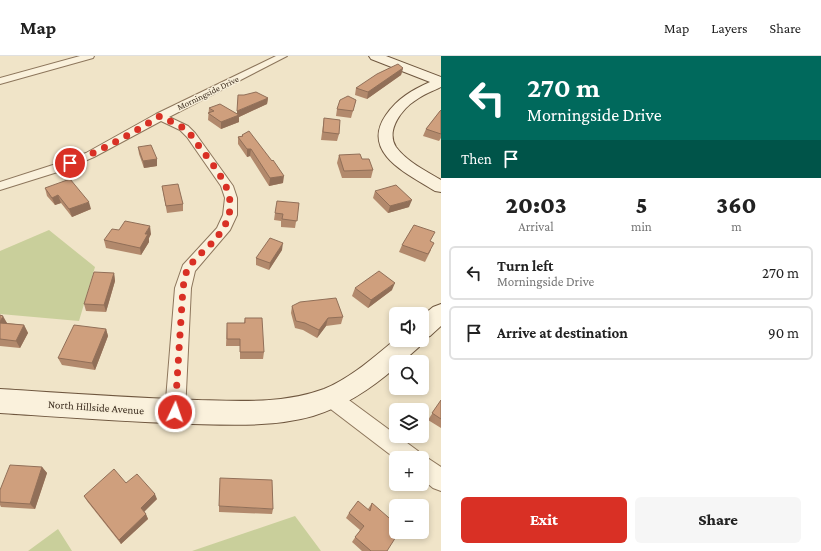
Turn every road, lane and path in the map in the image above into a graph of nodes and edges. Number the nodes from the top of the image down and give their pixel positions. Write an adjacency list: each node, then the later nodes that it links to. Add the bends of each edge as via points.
1 (90, 56): 4 (street)
2 (283, 56): 6 (street, Morningside Drive)
3 (375, 56): 5 (street)
4 (0, 81)
5 (441, 82): 8 (street, via 409,99 395,114 384,135 386,144 392,152)
6 (160, 116): 7 (street, Morningside Drive, via 123,139 90,155); 14 (street, via 184,128 191,135 227,186 231,198 230,215 223,230 188,269 183,288)
7 (0, 186)
8 (441, 187)
9 (441, 313): 10 (street)
10 (429, 324)
11 (402, 347): 12 (street, North Hillside Avenue, via 362,380)
12 (331, 398): 14 (street, North Hillside Avenue, via 302,407 264,413); 15 (street)
13 (0, 401): 14 (street, North Hillside Avenue)
14 (175, 412)
15 (402, 451)
16 (429, 471): 17 (street)
17 (441, 480)

